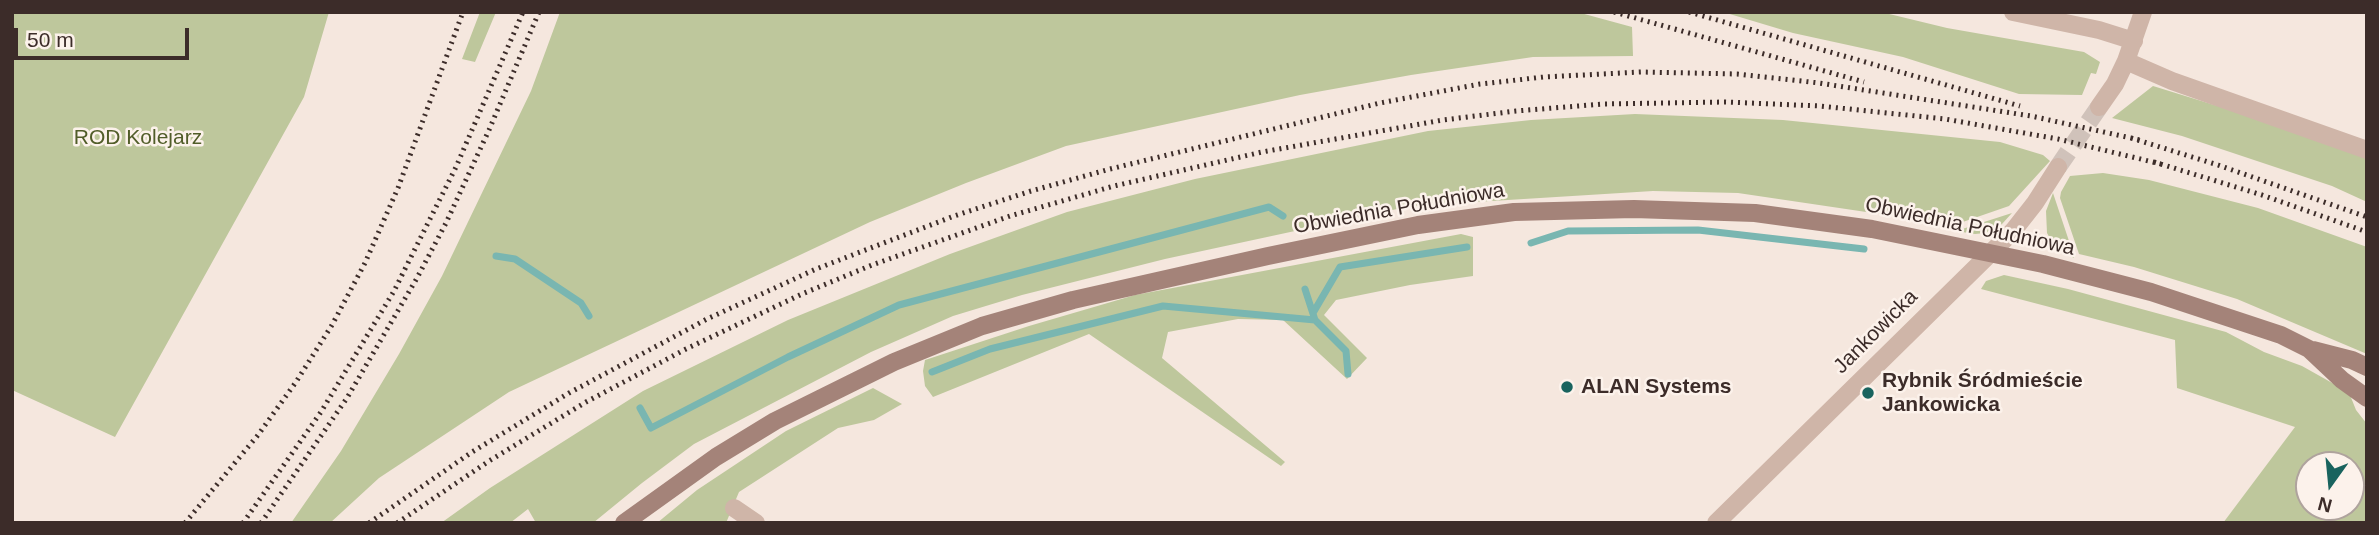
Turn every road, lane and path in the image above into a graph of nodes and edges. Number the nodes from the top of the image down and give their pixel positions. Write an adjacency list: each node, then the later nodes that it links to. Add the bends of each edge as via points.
1 (2013, 12): 3 (street)
2 (2143, 12): 3 (street)
3 (2134, 41): 4 (street)
4 (2126, 61): 5 (street); 6 (street)
5 (2099, 107)
6 (2367, 150)
7 (2058, 167): 8 (street, Jankowicka, via 2025,217)
8 (1991, 252): 9 (main road, Obwiednia Południowa, via 2151,292 2260,327); 13 (main road, Obwiednia Południowa, via 1844,224 1695,209 1514,212 1391,230 1073,299 957,336 871,372 775,421); 15 (street, Jankowicka)
9 (2309, 349): 10 (main road, Obwiednia Południowa); 11 (main road, Obwiednia Południowa)
10 (2367, 368)
11 (2367, 398)
12 (734, 508): 14 (street)
13 (624, 523)
14 (756, 523)
15 (1716, 523)

